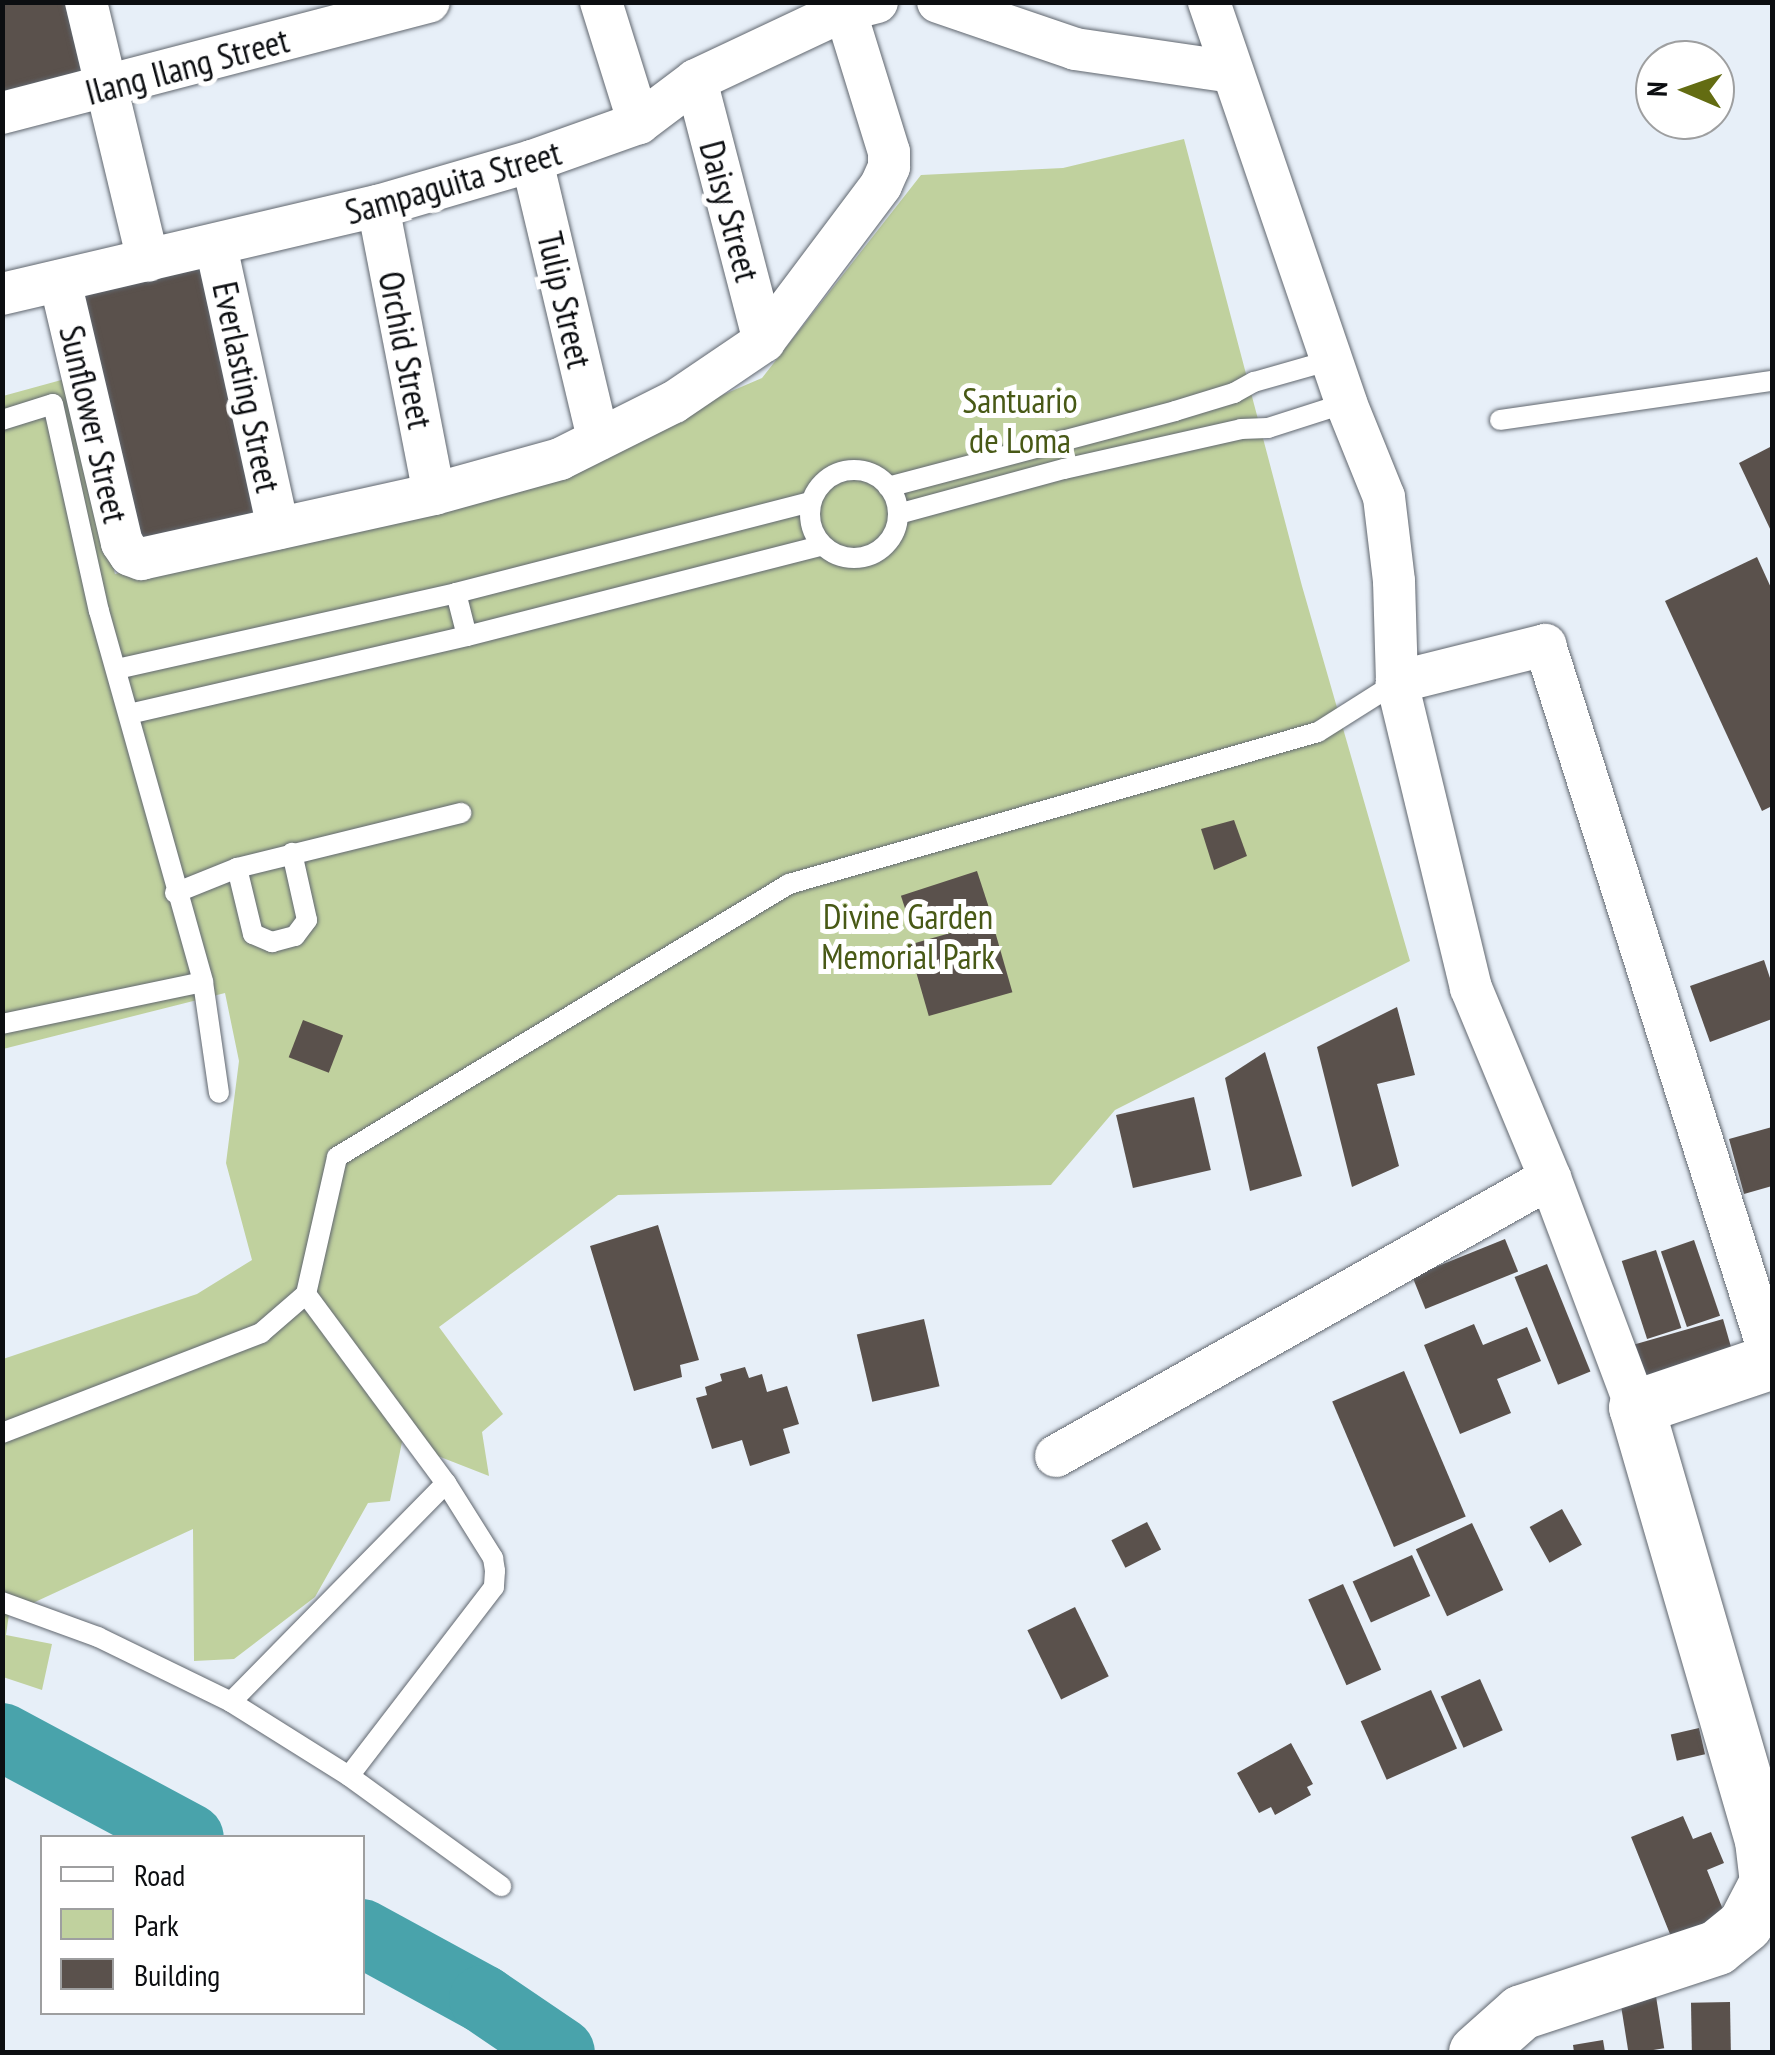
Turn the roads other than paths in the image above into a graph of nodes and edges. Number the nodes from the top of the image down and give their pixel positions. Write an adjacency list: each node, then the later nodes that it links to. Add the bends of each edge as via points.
1 (86, 2): 9 (street)
2 (428, 2): 9 (street, Ilang Ilang Street)
3 (602, 2): 11 (street)
4 (938, 2): 7 (street, via 1076,49)
5 (1208, 2): 7 (street)
6 (861, 6): 8 (street, Sampaguita Street); 18 (street, via 889,167)
7 (1232, 72): 19 (street)
8 (696, 80): 11 (street, Sampaguita Street); 18 (street, Daisy Street)
9 (106, 88): 10 (street, Ilang Ilang Street); 15 (street)
10 (2, 113)
11 (640, 123): 12 (street, Sampaguita Street)
12 (532, 162): 13 (street, Sampaguita Street); 24 (street, Tulip Street)
13 (378, 206): 14 (street, Sampaguita Street); 26 (street, Orchid Street)
14 (216, 246): 15 (street, Sampaguita Street); 29 (street, Everlasting Street)
15 (148, 261): 16 (street, Sampaguita Street)
16 (60, 281): 17 (street, Sampaguita Street); 29 (street, Sunflower Street, via 130,555 141,559)
17 (2, 294)
18 (764, 341): 24 (street, via 674,402)
19 (1332, 360): 21 (street); 25 (lane, via 1175,411)
20 (1772, 381): 23 (lane)
21 (1346, 402): 28 (lane, via 1268,428 1064,469); 34 (street, via 1384,497)
22 (2, 420): 33 (lane, via 53,404)
23 (1500, 420)
24 (598, 439): 26 (street, via 519,473)
25 (888, 487): 27 (lane, via 869,472 840,472 817,489); 28 (lane)
26 (434, 494): 29 (street)
27 (812, 502): 30 (lane); 31 (lane)
28 (898, 514): 30 (lane, via 892,536 868,556 836,554)
29 (278, 528)
30 (822, 545): 32 (lane)
31 (456, 593): 32 (lane); 33 (lane)
32 (467, 636): 35 (lane)
33 (117, 670): 35 (lane)
34 (1398, 682): 43 (street, via 1471,988); 44 (lane, via 1318,732 790,884 337,1157); 45 (street, via 1545,645)
35 (129, 714): 39 (lane)
36 (461, 813): 37 (lane)
37 (292, 853): 38 (lane); 38 (lane, via 307,920 295,936 272,942 253,934)
38 (237, 868): 39 (lane)
39 (176, 893): 40 (lane)
40 (203, 982): 41 (lane); 42 (lane)
41 (2, 1024)
42 (219, 1093)
43 (1550, 1178): 46 (street); 48 (street)
44 (306, 1294): 47 (lane, via 260,1333); 49 (lane)
45 (1772, 1361): 46 (street)
46 (1636, 1408): 54 (street)
47 (2, 1433)
48 (1056, 1456)
49 (446, 1482): 51 (lane); 52 (lane, via 493,1558 494,1587)
50 (2, 1602): 51 (lane, via 98,1636)
51 (232, 1702): 52 (lane)
52 (349, 1776): 53 (lane)
53 (501, 1886)
54 (1770, 1887): 55 (street, via 1745,1924 1718,1947 1520,2012)
55 (1476, 2052)

